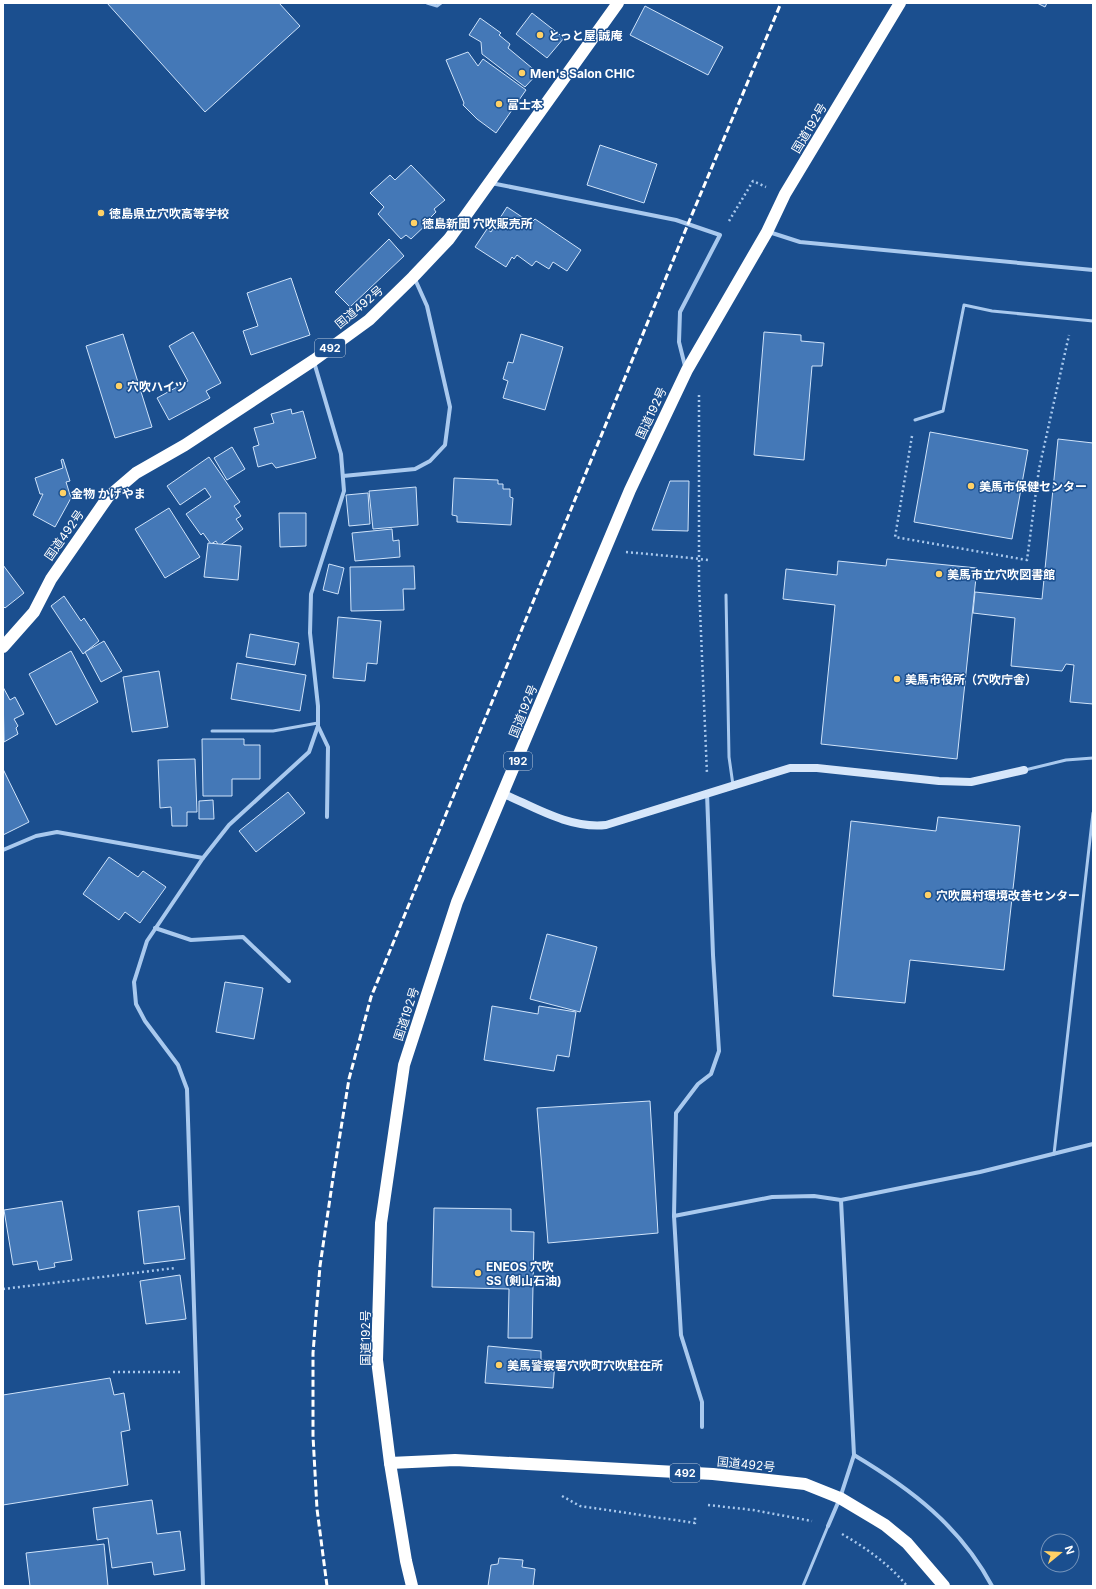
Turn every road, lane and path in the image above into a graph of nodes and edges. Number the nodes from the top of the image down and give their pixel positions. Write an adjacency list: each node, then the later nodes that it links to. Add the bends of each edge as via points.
1 (427, 3): 2 (lane, via 437,6)
2 (441, 3)
3 (618, 3): 6 (highway, 国道492号 / 492)
4 (900, 3): 7 (highway, 国道192号 / 192, via 785,194)
5 (753, 181): 8 (path)
6 (490, 183): 8 (street, via 676,220); 10 (highway, 国道492号 / 492, via 449,239)
7 (767, 232): 9 (street, via 800,242); 14 (highway, 国道192号 / 192)
8 (720, 235): 14 (street, via 680,312 679,342)
9 (1093, 270)
10 (414, 277): 13 (highway, 国道492号 / 492, via 369,320); 17 (street, via 427,306 450,407 445,445 430,462 415,469)
11 (1072, 319): 12 (lane); 16 (lane, via 992,311 964,305 943,411); 16 (path, via 1040,469 1027,560 895,537)
12 (1093, 322)
13 (314, 360): 17 (street, via 341,454); 21 (highway, 国道492号 / 492, via 185,445 136,473 108,497 51,579 34,612)
14 (687, 370): 18 (highway, 国道192号 / 192, via 630,490)
15 (699, 388): 27 (path, via 698,586)
16 (915, 420)
17 (343, 476): 22 (street, via 344,491 312,594 310,633)
18 (605, 550): 19 (path, bridge); 28 (highway, 国道192号 / 192)
19 (708, 560)
20 (726, 594): 26 (lane, via 729,757)
21 (3, 647)
22 (318, 725): 23 (lane, via 273,731); 30 (street, via 328,747); 32 (street, via 309,752 229,825)
23 (212, 731)
24 (1093, 758): 25 (lane, via 1066,760)
25 (1024, 770): 26 (street, via 971,782 817,768 790,768)
26 (733, 785): 27 (street)
27 (708, 793): 28 (street, via 593,827 559,818); 38 (street, via 719,1051 711,1074 698,1084 676,1113)
28 (504, 794): 45 (highway, 国道192号 / 192, via 457,902 404,1065 381,1222 377,1360)
29 (1093, 814): 36 (lane)
30 (327, 817)
31 (3, 850): 32 (street, via 36,836 57,832)
32 (203, 858): 33 (street)
33 (155, 928): 34 (street, via 191,940 243,937); 39 (street, via 147,941 134,982 136,1004 145,1021 178,1065 187,1089)
34 (289, 981)
35 (1093, 1144): 36 (street)
36 (1054, 1154): 37 (street)
37 (841, 1200): 38 (street, via 814,1196 772,1197); 44 (street)
38 (674, 1216): 43 (street, via 681,1335 702,1402)
39 (194, 1266): 40 (path); 42 (street)
40 (3, 1289)
41 (114, 1372): 42 (path)
42 (197, 1373): 51 (street)
43 (702, 1427)
44 (854, 1455): 47 (street); 56 (street, via 910,1491 942,1518 965,1545)
45 (390, 1463): 47 (highway, 国道492号 / 492, via 455,1460 713,1474 805,1484); 52 (highway, 国道192号 / 192)
46 (562, 1496): 49 (path, via 580,1506 603,1510 695,1523)
47 (840, 1498): 50 (street); 55 (highway, 国道492号 / 492, via 879,1521 907,1543)
48 (708, 1505): 50 (path, via 792,1516)
49 (695, 1516)
50 (828, 1526): 53 (lane); 54 (path, via 868,1549)
51 (203, 1586)
52 (412, 1586)
53 (803, 1586)
54 (907, 1586)
55 (944, 1586)
56 (992, 1586)

